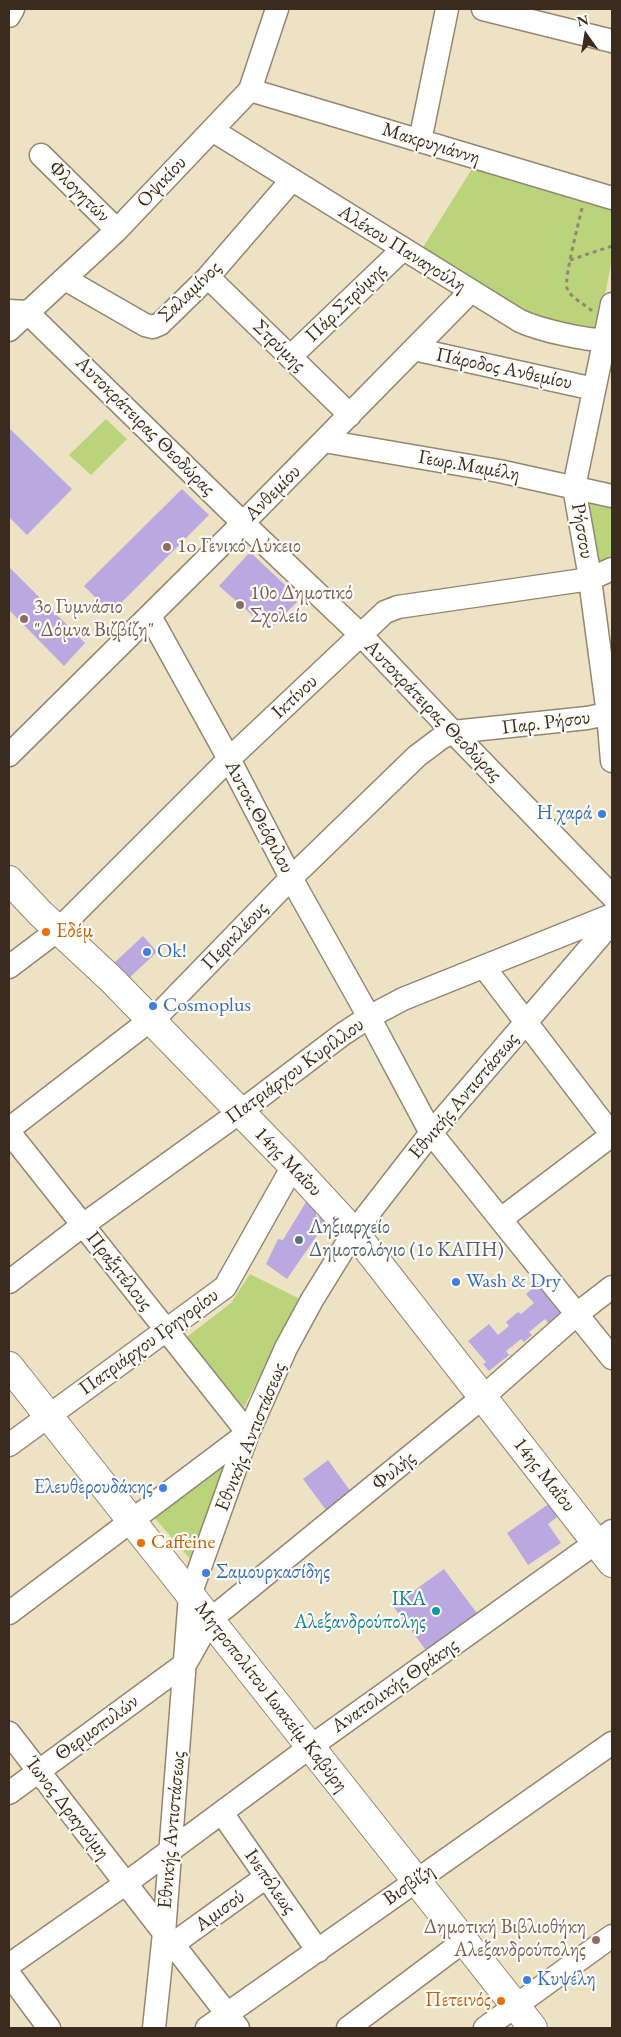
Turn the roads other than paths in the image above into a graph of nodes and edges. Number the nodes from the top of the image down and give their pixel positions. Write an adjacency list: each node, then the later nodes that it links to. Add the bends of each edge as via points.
1 (13, 9): 5 (street)
2 (277, 9): 7 (street, Οψικίου)
3 (447, 9): 9 (street)
4 (483, 9): 6 (street)
5 (9, 16)
6 (612, 41)
7 (250, 90): 8 (street, Οψικίου); 9 (street, Μακρυγιάννη)
8 (212, 130): 11 (street, Αλέκου Παναγούλη); 13 (street, Οψικίου)
9 (420, 141): 12 (street, Μακρυγιάννη)
10 (41, 155): 13 (street, Φλογητών)
11 (291, 181): 14 (street, Αλέκου Παναγούλη); 15 (street, Σαλαμίνος)
12 (612, 198)
13 (117, 230): 16 (street, Οψικίου)
14 (402, 249): 17 (street, Αλέκου Παναγούλη); 22 (street, Πάρ.Στρύμης)
15 (208, 277): 16 (street, Σαλαμίνος, via 160,324 153,326 145,325); 22 (street, Στρύμης)
16 (66, 279): 18 (street, Οψικίου)
17 (470, 291): 19 (street, Αλέκου Παναγούλη, via 526,323); 21 (street, Ανθεμίου)
18 (18, 312): 20 (street, Οψικίου); 28 (street, Αυτοκράτειρας Θεοδώρας)
19 (609, 327): 23 (street, Ρήσσου)
20 (9, 330)
21 (414, 349): 23 (street, Πάροδος Ανθεμίου); 24 (street, Ανθεμίου)
22 (290, 357): 24 (street, Στρύμης)
23 (594, 388): 26 (street, Ρήσσου)
24 (350, 415): 25 (street, Ανθεμίου)
25 (324, 441): 26 (street, Γεωρ.Μαμέλη); 28 (street, Ανθεμίου)
26 (574, 487): 27 (street, Γεωρ.Μαμέλη); 30 (street, Ρήσσου)
27 (612, 496)
28 (243, 523): 31 (street, Ανθεμίου); 32 (street, Αυτοκράτειρας Θεοδώρας)
29 (612, 569): 30 (street, Ικτίνου)
30 (590, 580): 32 (street, Ικτίνου, via 391,608); 33 (street, Ρήσσου)
31 (150, 616): 35 (street, Ανθεμίου); 36 (street, Αυτοκ.Θεόφιλου)
32 (361, 635): 34 (street, Αυτοκράτειρας Θεοδώρας); 36 (street, Ικτίνου)
33 (610, 714): 34 (street, Παρ. Ρήσου); 37 (street, Ρήσσου)
34 (453, 732): 38 (street, Περικλέους, via 417,756); 40 (street, Αυτοκράτειρας Θεοδώρας)
35 (9, 755)
36 (229, 759): 38 (street, Αυτοκ.Θεόφιλου); 43 (street, Ικτίνου)
37 (612, 761)
38 (291, 878): 46 (street, Αυτοκ.Θεόφιλου); 47 (street, Περικλέους)
39 (9, 880): 43 (main road, 14ης Μαΐου)
40 (612, 896)
41 (612, 915): 45 (street, Πατριάρχου Κυρίλλου)
42 (612, 922): 48 (street, Εθνικής Αντιστάσεως)
43 (58, 930): 44 (street, Ικτίνου); 47 (main road, 14ης Μαΐου)
44 (9, 967)
45 (484, 967): 46 (street, Πατριάρχου Κυρίλλου, via 390,1005); 48 (street)
46 (370, 1017): 49 (street, Πατριάρχου Κυρίλλου); 51 (street, Αυτοκ.Θεόφιλου)
47 (150, 1020): 49 (main road, 14ης Μαΐου); 50 (street, Περικλέους)
48 (526, 1022): 51 (street, Εθνικής Αντιστάσεως); 52 (street)
49 (240, 1112): 53 (main road, 14ης Μαΐου); 55 (street, Πατριάρχου Κυρίλλου)
50 (9, 1131): 55 (street, Πραξιτέλους)
51 (431, 1134): 54 (street, Αυτοκ.Θεόφιλου); 56 (street, Εθνικής Αντιστάσεως)
52 (612, 1135): 54 (street)
53 (293, 1166): 56 (main road, 14ης Μαΐου); 60 (street, Πατριάρχου Γρηγορίου, via 225,1286)
54 (501, 1219): 59 (street, Αυτοκ.Θεόφιλου)
55 (83, 1225): 57 (street, Πατριάρχου Κυρίλλου); 60 (street, Πραξιτέλους)
56 (354, 1232): 63 (main road, 14ης Μαΐου); 65 (street, Εθνικής Αντιστάσεως, via 286,1348)
57 (9, 1282)
58 (612, 1287): 59 (street, Φυλής)
59 (577, 1314): 61 (street, Αυτοκ.Θεόφιλου); 63 (street, Φυλής)
60 (166, 1330): 64 (street, Πατριάρχου Γρηγορίου); 65 (street, Πραξιτέλους)
61 (612, 1358)
62 (9, 1366): 64 (main road, Μητροπολίτου Ιωακείμ Καβύρη)
63 (483, 1397): 68 (main road, 14ης Μαΐου); 71 (street, Φυλής)
64 (48, 1416): 66 (street, Πατριάρχου Γρηγορίου); 67 (main road, Μητροπολίτου Ιωακείμ Καβύρη)
65 (248, 1433): 67 (street); 69 (street, Εθνικής Αντιστάσεως)
66 (9, 1444)
67 (131, 1521): 69 (main road, Μητροπολίτου Ιωακείμ Καβύρη); 70 (street)
68 (607, 1546): 75 (street, Ανατολικής Θράκης)
69 (190, 1595): 71 (main road, Μητροπολίτου Ιωακείμ Καβύρη); 72 (street, Εθνικής Αντιστάσεως)
70 (9, 1613)
71 (210, 1620): 72 (street, Φυλής); 75 (main road, Μητροπολίτου Ιωακείμ Καβύρη)
72 (186, 1663): 76 (street, Θερμοπυλών); 79 (street, Εθνικής Αντιστάσεως)
73 (9, 1733): 76 (street, Ίωνος Δραγούμη)
74 (612, 1742): 81 (street, Βισβίζη)
75 (310, 1747): 78 (street, Ανατολικής Θράκης); 81 (main road, Μητροπολίτου Ιωακείμ Καβύρη)
76 (38, 1772): 77 (street, Θερμοπυλών); 82 (street, Ίωνος Δραγούμη)
77 (9, 1793)
78 (222, 1813): 79 (street, Ανατολικής Θράκης); 80 (street, Ινεπόλεως)
79 (170, 1851): 82 (street, Ανατολικής Θράκης); 84 (street, Εθνικής Αντιστάσεως)
80 (266, 1877): 84 (street, Αμισού); 86 (street, Ινεπόλεως)
81 (416, 1880): 85 (main road, Μητροπολίτου Ιωακείμ Καβύρη); 86 (street, Βισβίζη)
82 (126, 1884): 84 (street, Ίωνος Δραγούμη); 87 (street, Ανατολικής Θράκης)
83 (612, 1936): 89 (street)
84 (168, 1938): 90 (street); 92 (street, Εθνικής Αντιστάσεως)
85 (464, 1941): 89 (main road, Μητροπολίτου Ιωακείμ Καβύρη); 94 (street)
86 (318, 1951): 90 (street, Βισβίζη)
87 (9, 1965)
88 (9, 1974): 91 (street)
89 (515, 2006): 95 (street); 96 (main road, Μητροπολίτου Ιωακείμ Καβύρη)
90 (232, 2021): 93 (street, Βισβίζη)
91 (50, 2028)
92 (154, 2028)
93 (207, 2028)
94 (348, 2028)
95 (485, 2028)
96 (533, 2028)

